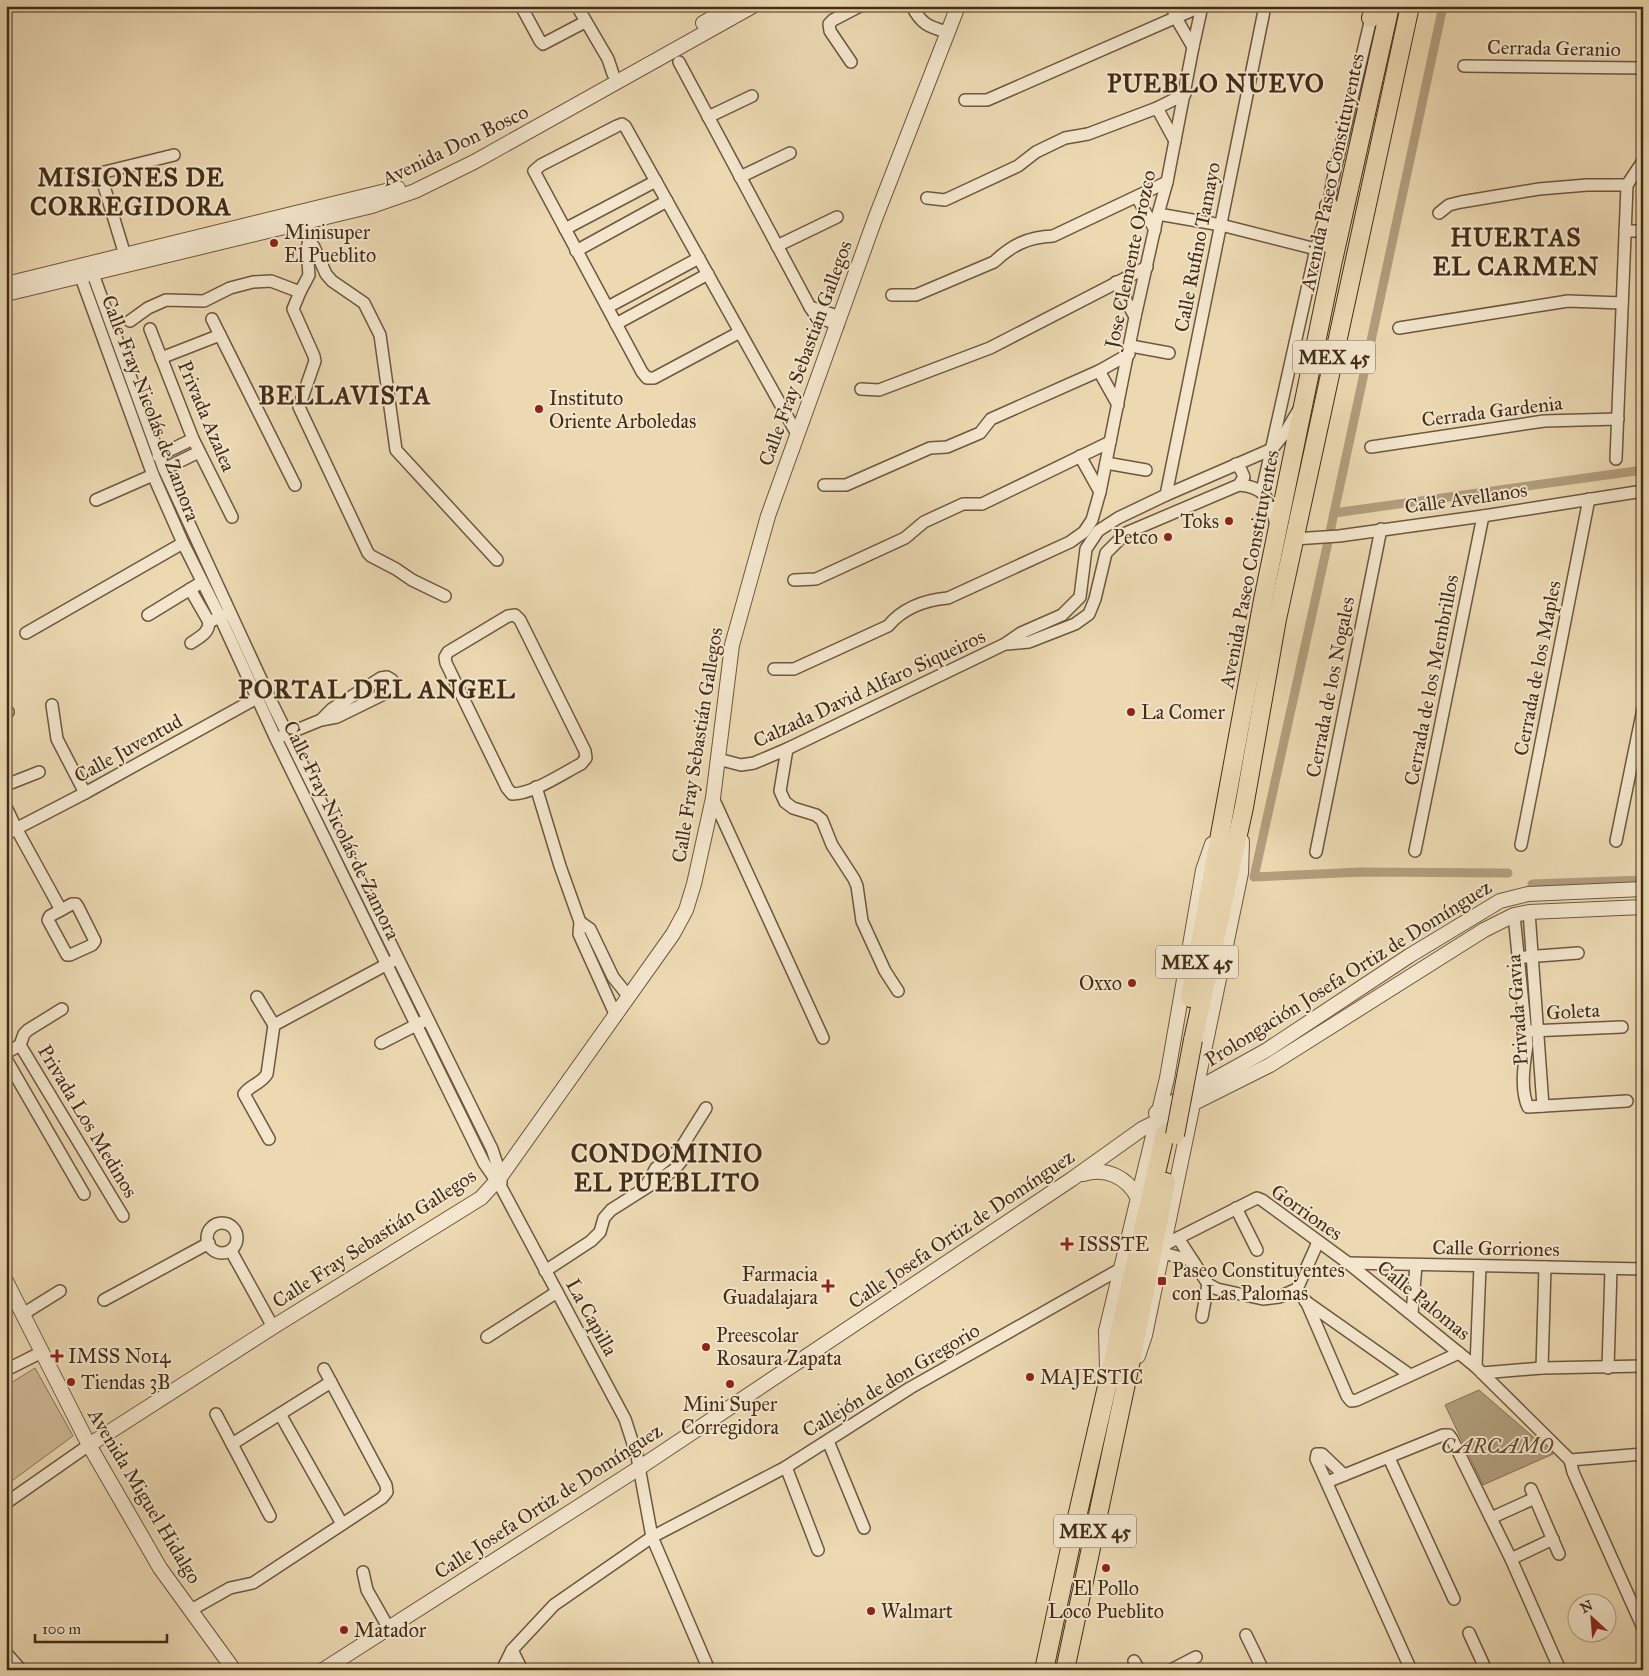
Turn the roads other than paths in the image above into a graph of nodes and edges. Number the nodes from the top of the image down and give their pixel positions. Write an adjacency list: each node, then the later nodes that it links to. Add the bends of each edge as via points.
1 (521, 6): 15 (street, via 544,44)
2 (577, 6): 15 (street)
3 (733, 6): 22 (street, Avenida Don Bosco)
4 (752, 6): 29 (street, Avenida Don Bosco)
5 (860, 6): 19 (street, via 829,24)
6 (912, 6): 16 (street, via 924,23)
7 (958, 6): 16 (street, Calle Fray Sebastián Gallegos)
8 (1172, 6): 14 (street)
9 (1202, 6): 14 (street); 17 (street, Jose Clemente Orozco)
10 (1264, 6): 47 (street, Calle Rufino Tamayo)
11 (1390, 6): 58 (highway, Avenida Paseo Constituyentes / MEX 45)
12 (1372, 10): 42 (street)
13 (1411, 10): 115 (highway, Avenida Paseo Constituyentes / MEX 45)
14 (1176, 18): 17 (street); 25 (street, via 987,100)
15 (585, 22): 22 (street, via 608,59)
16 (947, 32): 72 (street, Calle Fray Sebastián Gallegos)
17 (1193, 47): 23 (street, Jose Clemente Orozco)
18 (679, 62): 27 (street)
19 (851, 62)
20 (1464, 66): 21 (street, Cerrada Geranio)
21 (1643, 68)
22 (613, 74): 29 (street, Avenida Don Bosco)
23 (1184, 94): 26 (street); 28 (street, Jose Clemente Orozco)
24 (752, 96): 27 (street)
25 (965, 100)
26 (1157, 108): 28 (street); 40 (street, via 1088,134 1065,138 1036,152 1018,166 945,200)
27 (708, 117): 34 (street)
28 (1175, 141): 37 (street, Jose Clemente Orozco)
29 (490, 148): 45 (street, Avenida Don Bosco, via 415,190 380,204)
30 (790, 153): 34 (street)
31 (174, 155): 33 (street)
32 (1643, 162): 38 (street)
33 (100, 173): 35 (street); 56 (street)
34 (740, 177): 53 (street)
35 (76, 179)
36 (656, 181): 41 (street); 48 (street); 48 (street, via 622,124 541,165 535,174)
37 (1167, 182): 39 (street); 44 (street, Jose Clemente Orozco)
38 (1627, 185): 43 (street, via 1539,189 1461,202 1449,205); 50 (street)
39 (1137, 197): 49 (street); 66 (street, via 1053,236 1024,241 994,262 916,295)
40 (927, 198)
41 (668, 201): 55 (street); 57 (street)
42 (1329, 206): 54 (street); 58 (highway)
43 (1439, 213)
44 (1158, 214): 47 (street); 49 (street, Jose Clemente Orozco)
45 (303, 216): 52 (street); 56 (street, Avenida Don Bosco); 60 (street, Avenida Don Bosco, via 149,260)
46 (837, 217): 53 (street)
47 (1221, 225): 54 (street); 108 (street, Calle Rufino Tamayo)
48 (565, 230): 55 (street)
49 (1155, 230): 59 (street, Jose Clemente Orozco)
50 (1626, 231): 51 (street); 67 (street)
51 (1643, 231)
52 (309, 240): 64 (street, via 309,275); 117 (street, via 328,277 364,303 380,335 396,450)
53 (777, 246): 72 (street, via 810,307)
54 (1316, 249): 90 (street)
55 (576, 251): 68 (street)
56 (125, 255): 60 (street, Avenida Don Bosco)
57 (700, 258): 61 (street); 68 (street)
58 (1332, 265): 83 (highway, Avenida Paseo Constituyentes / MEX 45)
59 (1147, 267): 62 (street); 69 (street, Jose Clemente Orozco)
60 (85, 270): 63 (street, Avenida Don Bosco); 65 (street, Avenida Don Bosco); 92 (street, Calle Fray Nicolás de Zamora); 99 (street, Calle Fray Nicolás de Zamora)
61 (708, 274): 73 (street); 76 (street)
62 (1116, 282): 69 (street); 82 (street, via 990,348 879,390)
63 (6, 284)
64 (300, 292): 71 (street, via 271,281 253,282 230,288 204,301 166,300); 121 (street, via 293,309 315,361 299,407 368,553)
65 (6, 294)
66 (892, 295)
67 (1622, 303): 74 (street, via 1568,302); 85 (street)
68 (608, 307): 73 (street)
69 (1136, 317): 78 (street, Jose Clemente Orozco)
70 (212, 319): 77 (street)
71 (130, 321)
72 (839, 321): 86 (street, Calle Fray Sebastián Gallegos)
73 (616, 324): 76 (street, via 647,378 654,378)
74 (1399, 328)
75 (150, 329): 80 (street, Privada Azalea)
76 (740, 332): 86 (street)
77 (220, 335): 80 (street); 103 (street)
78 (1130, 350): 79 (street); 81 (street); 84 (street, Jose Clemente Orozco)
79 (1169, 353)
80 (162, 358): 87 (street, Privada Azalea)
81 (1099, 371): 84 (street); 101 (street, via 991,419 980,432 947,447 930,448 846,485)
82 (861, 389)
83 (1305, 399): 90 (street, Calzada David Alfaro Siqueiros); 114 (highway, Avenida Paseo Constituyentes / MEX 45)
84 (1118, 405): 88 (street, Jose Clemente Orozco)
85 (1618, 419): 89 (street, Cerrada Gardenia, via 1544,421); 94 (street)
86 (797, 434): 136 (street, Calle Fray Sebastián Gallegos, via 768,516 732,645)
87 (193, 439): 91 (street, Privada Azalea); 92 (street)
88 (1110, 442): 93 (street); 95 (street, Jose Clemente Orozco)
89 (1371, 447)
90 (1272, 449): 96 (street, Calzada David Alfaro Siqueiros); 107 (street)
91 (199, 452): 97 (street); 111 (street, Privada Azalea)
92 (158, 456): 97 (street, Calle Fray Nicolás de Zamora)
93 (1080, 456): 106 (street); 118 (street, via 982,504 962,504 924,522 905,538 816,579)
94 (1616, 459)
95 (1106, 463): 98 (street); 106 (street, Jose Clemente Orozco)
96 (1236, 464): 102 (street, via 1244,477); 108 (street, Calzada David Alfaro Siqueiros)
97 (164, 469): 100 (street, Calle Fray Nicolás de Zamora)
98 (1146, 470)
99 (153, 475): 105 (street, Calle Fray Nicolás de Zamora); 110 (street)
100 (172, 485): 105 (street); 122 (street, Calle Fray Nicolás de Zamora)
101 (824, 485)
102 (1239, 485): 107 (street, via 1251,486); 127 (street, Calzada David Alfaro Siqueiros, via 1126,533 1106,553 1089,614 1075,624 1029,642)
103 (295, 486)
104 (1643, 491): 109 (street, Calle Avellanos)
105 (160, 492): 116 (street, Calle Fray Nicolás de Zamora)
106 (1100, 492): 128 (street, Jose Clemente Orozco, via 1092,520 1084,532 1070,542 948,598 930,599 897,615 888,626 794,669)
107 (1262, 492): 114 (street, via 1272,508)
108 (1166, 495): 127 (street, Calzada David Alfaro Siqueiros, via 1098,531 1086,549 1080,597 1062,615 1021,633)
109 (1589, 499): 112 (street, Calle Avellanos); 147 (street, Cerrada de los Maples)
110 (96, 500)
111 (232, 516)
112 (1482, 516): 113 (street, Calle Avellanos); 148 (street, Cerrada de los Membrillos)
113 (1381, 529): 115 (street, Calle Avellanos); 149 (street, Cerrada de los Nogales)
114 (1277, 532): 142 (highway, Avenida Paseo Constituyentes / MEX 45)
115 (1294, 539): 144 (highway, Avenida Paseo Constituyentes / MEX 45, via 1260,707)
116 (183, 543): 119 (street, Calle Fray Nicolás de Zamora); 125 (street)
117 (497, 560)
118 (794, 580)
119 (202, 582): 120 (street); 124 (street, Calle Fray Nicolás de Zamora)
120 (190, 589): 123 (street); 124 (street)
121 (445, 596)
122 (231, 612): 124 (street); 129 (street, Calle Fray Nicolás de Zamora)
123 (148, 615)
124 (215, 620): 126 (street, via 205,634); 129 (street, Calle Fray Nicolás de Zamora)
125 (26, 632)
126 (191, 643)
127 (1005, 644): 135 (street, Calzada David Alfaro Siqueiros)
128 (774, 668)
129 (262, 695): 133 (street, Calle Fray Nicolás de Zamora); 134 (street, Calle Fray Nicolás de Zamora); 140 (street, Calle Juventud)
130 (52, 705): 140 (street, via 57,739)
131 (1643, 709): 146 (street)
132 (321, 720): 132 (street, via 337,718 390,691 392,680 387,676 381,678 332,709); 133 (street)
133 (288, 734): 134 (street); 159 (street, Calle Fray Nicolás de Zamora)
134 (276, 739): 161 (street, Calle Fray Nicolás de Zamora)
135 (786, 749): 136 (street, Calzada David Alfaro Siqueiros, via 741,765); 162 (street, via 780,791 785,802 822,820 832,845 854,879 862,922)
136 (718, 759): 141 (street, Calle Fray Sebastián Gallegos)
137 (39, 772): 138 (street)
138 (6, 785)
139 (536, 787): 139 (street, via 581,764 586,758 586,751 515,615 508,616 445,656 507,788 512,794 519,794); 156 (street)
140 (85, 793): 145 (street, Calle Juventud)
141 (713, 798): 164 (street, Calle Fray Sebastián Gallegos, via 686,910); 172 (street)
142 (1226, 803): 150 (highway, Avenida Paseo Constituyentes / MEX 45); 175 (street, via 1203,870)
143 (6, 807): 145 (street)
144 (1244, 807): 150 (highway, Avenida Paseo Constituyentes / MEX 45); 176 (street, via 1241,873)
145 (11, 831): 153 (street)
146 (1616, 841)
147 (1521, 845)
148 (1416, 851)
149 (1316, 852)
150 (1219, 886): 222 (highway, Avenida Paseo Constituyentes / MEX 45, bridge, via 1193,1040)
151 (1643, 889): 177 (street, Prolongación Josefa Ortiz de Domínguez, via 1528,894 1500,901)
152 (1643, 907): 154 (street, Prolongación Josefa Ortiz de Domínguez)
153 (61, 910): 153 (street, via 48,920 64,953 70,955 92,944 94,937 76,904)
154 (1529, 912): 155 (street, Prolongación Josefa Ortiz de Domínguez); 158 (street, Privada Gavia)
155 (1514, 916): 160 (street, Privada Gavia); 180 (street, Prolongación Josefa Ortiz de Domínguez, via 1484,930)
156 (580, 922): 164 (street, via 590,929 613,977); 166 (street, via 578,934)
157 (1578, 953): 158 (street)
158 (1532, 957): 160 (street); 171 (street, Privada Gavia)
159 (399, 958): 161 (street); 167 (street, Calle Fray Nicolás de Zamora)
160 (1518, 958): 171 (street, Privada Gavia)
161 (386, 964): 168 (street, Calle Fray Nicolás de Zamora); 169 (street)
162 (898, 991)
163 (257, 997): 169 (street)
164 (629, 997): 166 (street, Calle Fray Sebastián Gallegos)
165 (62, 1008): 174 (street, Privada Los Medinos, via 28,1030)
166 (616, 1016): 190 (street, Calle Fray Sebastián Gallegos)
167 (429, 1018): 168 (street); 190 (street, Calle Fray Nicolás de Zamora, via 492,1149)
168 (416, 1025): 173 (street); 190 (street, Calle Fray Nicolás de Zamora, via 484,1163)
169 (274, 1026): 188 (street, via 268,1074 244,1094)
170 (1622, 1027): 171 (street, Goleta)
171 (1531, 1031): 185 (street, Privada Gavia); 185 (street, Privada Gavia, via 1524,1064 1525,1101 1528,1107)
172 (823, 1038)
173 (381, 1042)
174 (20, 1045): 178 (street, Privada Los Medinos); 194 (street, Privada Los Medinos)
175 (1173, 1047): 176 (street, via 1183,1056); 182 (street)
176 (1205, 1047): 181 (street)
177 (1266, 1050): 180 (street); 183 (street, Prolongación Josefa Ortiz de Domínguez)
178 (6, 1054)
179 (6, 1059): 191 (street, Privada Los Medinos)
180 (1270, 1065): 183 (street, Prolongación Josefa Ortiz de Domínguez)
181 (1200, 1070): 182 (street, via 1184,1068); 183 (street)
182 (1167, 1078): 187 (street)
183 (1195, 1097): 187 (street, Calle Josefa Ortiz de Domínguez); 198 (street)
184 (1626, 1102): 185 (street)
185 (1543, 1106)
186 (706, 1108): 209 (street, via 681,1148 683,1159 674,1170 611,1210 591,1242)
187 (1158, 1116): 189 (street, Calle Josefa Ortiz de Domínguez); 192 (street)
188 (269, 1139)
189 (1077, 1176): 192 (street, via 1093,1172 1114,1175 1131,1187); 244 (street, Calle Josefa Ortiz de Domínguez)
190 (499, 1182): 209 (street, La Capilla); 220 (street, Calle Fray Sebastián Gallegos, via 481,1198)
191 (84, 1194)
192 (1138, 1198): 206 (street)
193 (1236, 1208): 195 (street, Gorriones); 196 (street, Gorriones, via 1257,1198 1262,1200); 200 (street)
194 (123, 1216)
195 (1178, 1238): 198 (street, Gorriones); 201 (street)
196 (1318, 1242): 202 (street, Gorriones); 212 (street)
197 (208, 1244): 199 (street, via 220,1253); 199 (street, via 210,1230 226,1224 237,1236 237,1242); 215 (street)
198 (1163, 1249): 201 (street); 234 (street, via 1146,1336)
199 (230, 1250): 220 (street)
200 (1257, 1250)
201 (1193, 1260): 211 (street)
202 (1348, 1263): 203 (street, Calle Gorriones); 218 (street, Calle Palomas)
203 (1416, 1265): 204 (street, Calle Gorriones); 218 (street)
204 (1480, 1266): 205 (street, Calle Gorriones); 230 (street)
205 (1545, 1267): 207 (street, Calle Gorriones); 226 (street)
206 (1122, 1268): 233 (street, via 1106,1332); 237 (street, Callejón de don Gregorio, via 910,1388)
207 (1611, 1269): 208 (street, Calle Gorriones); 227 (street)
208 (1643, 1270)
209 (545, 1271): 214 (street, La Capilla)
210 (6, 1281): 217 (street, Avenida Miguel Hidalgo)
211 (1208, 1284): 212 (street, via 1263,1299 1279,1297); 219 (street)
212 (1297, 1289): 216 (street)
213 (60, 1291): 217 (street)
214 (556, 1292): 221 (street); 244 (street, La Capilla, via 625,1419)
215 (104, 1300)
216 (1306, 1301): 231 (street); 231 (street, via 1351,1401)
217 (23, 1314): 223 (street, Avenida Miguel Hidalgo)
218 (1412, 1314): 224 (street, Calle Palomas)
219 (1202, 1318)
220 (273, 1327): 239 (street, Calle Fray Sebastián Gallegos)
221 (487, 1337)
222 (1126, 1345): 233 (highway, Avenida Paseo Constituyentes / MEX 45); 234 (highway, Avenida Paseo Constituyentes / MEX 45)
223 (42, 1352): 229 (street); 239 (street, Avenida Miguel Hidalgo)
224 (1459, 1353): 230 (street, Calle Palomas); 231 (street)
225 (1643, 1366): 227 (street)
226 (1542, 1368): 227 (street); 230 (street)
227 (1608, 1368)
228 (324, 1369): 232 (street)
229 (6, 1370)
230 (1479, 1370): 242 (street, Calle Palomas)
231 (1410, 1375)
232 (331, 1382): 236 (street); 250 (street, via 386,1484 387,1492)
233 (1107, 1386): 273 (highway, Avenida Paseo Constituyentes / MEX 45)
234 (1124, 1392): 274 (highway, Avenida Paseo Constituyentes / MEX 45)
235 (216, 1414): 238 (street)
236 (280, 1414): 238 (street); 250 (street)
237 (828, 1441): 243 (street, Callejón de don Gregorio); 251 (street)
238 (232, 1444): 248 (street)
239 (89, 1445): 247 (street, Calle Fray Sebastián Gallegos); 259 (street, Avenida Miguel Hidalgo, via 160,1568)
240 (1643, 1454): 242 (street)
241 (1389, 1458): 245 (street); 249 (street, via 1448,1435); 258 (street)
242 (1570, 1460): 261 (street)
243 (786, 1467): 252 (street, Callejón de don Gregorio); 254 (street)
244 (639, 1468): 252 (street, La Capilla); 260 (street, Calle Josefa Ortiz de Domínguez)
245 (1344, 1475): 246 (street); 246 (street, via 1322,1454 1317,1454 1316,1459)
246 (1327, 1482): 277 (street)
247 (6, 1502)
248 (270, 1516)
249 (1491, 1518): 253 (street, via 1533,1494); 256 (street)
250 (342, 1524): 259 (street, via 253,1583 230,1588)
251 (864, 1528)
252 (652, 1537): 264 (street, Callejón de don Gregorio, via 554,1605); 272 (street, La Capilla)
253 (1552, 1540): 255 (street); 256 (street)
254 (818, 1550)
255 (1559, 1554)
256 (1510, 1560): 279 (street)
257 (362, 1572): 260 (street, via 367,1590)
258 (1454, 1599)
259 (191, 1610): 268 (street, Avenida Miguel Hidalgo)
260 (388, 1627): 269 (street, Calle Josefa Ortiz de Domínguez)
261 (1643, 1628)
262 (1469, 1633): 278 (street)
263 (1246, 1635): 276 (street)
264 (512, 1650): 270 (street, Callejón de don Gregorio); 271 (street)
265 (1196, 1657): 275 (street)
266 (8, 1659): 267 (street)
267 (20, 1670)
268 (234, 1670)
269 (323, 1670)
270 (502, 1670)
271 (522, 1670)
272 (709, 1670)
273 (1044, 1670)
274 (1065, 1670)
275 (1171, 1670)
276 (1263, 1670)
277 (1411, 1670)
278 (1486, 1670)
279 (1560, 1670)

